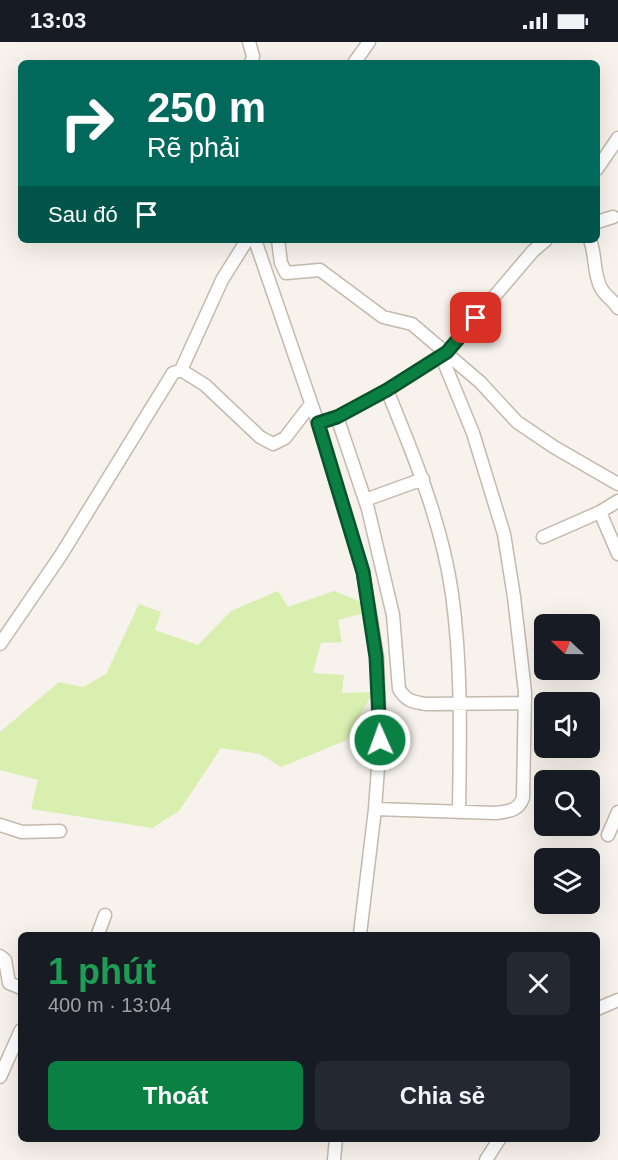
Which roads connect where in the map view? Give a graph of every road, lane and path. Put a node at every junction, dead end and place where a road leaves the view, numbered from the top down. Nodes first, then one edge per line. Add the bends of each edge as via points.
1 (249, 42) edge
2 (369, 42) edge
3 (252, 60) edge
4 (356, 60) edge
5 (618, 138) edge
6 (600, 165) edge
7 (613, 217) dead end
8 (600, 221) edge
9 (245, 243) edge
10 (256, 243) edge
11 (278, 243) edge
12 (542, 243) edge
13 (591, 243) edge
14 (618, 308) edge
15 (444, 354) junction
16 (181, 370) junction
17 (387, 390) junction
18 (311, 404) junction
19 (337, 417) junction
20 (318, 423) junction
21 (423, 479) junction
22 (618, 484) edge
23 (365, 500) junction
24 (618, 501) edge
25 (600, 512) junction
26 (543, 537) dead end
27 (618, 554) edge
28 (0, 644) edge
29 (461, 703) junction
30 (524, 703) junction
31 (375, 809) junction
32 (459, 812) junction
33 (618, 812) edge
34 (0, 825) edge
35 (60, 831) dead end
36 (608, 835) dead end
37 (105, 915) dead end
38 (99, 932) edge
39 (360, 932) edge
40 (0, 956) edge
41 (18, 987) edge
42 (618, 1000) edge
43 (600, 1008) edge
44 (18, 1036) edge
45 (3, 1063) edge
46 (0, 1077) edge
47 (336, 1142) edge
48 (497, 1142) edge
49 (334, 1160) edge
50 (486, 1160) edge

1 - 3 street
2 - 4 street
5 - 6 street
7 - 8 street
9 - 16 street via 222,280
10 - 18 street
11 - 15 street via 286,273 320,270 383,317 407,321
12 - 15 street
13 - 14 street via 601,288
15 - 17 street
15 - 22 street via 480,382 517,422
15 - 30 street via 504,534
16 - 18 street via 195,377 260,437 273,444 285,438
16 - 28 street via 170,378 88,512
17 - 19 street
17 - 21 street
18 - 20 street
19 - 20 street
19 - 23 street
20 - 31 street via 363,572 376,657 380,740
21 - 23 street
21 - 29 street via 452,593
23 - 29 street via 393,615 399,689 411,702
24 - 25 street
25 - 26 street
25 - 27 street
29 - 30 street
29 - 32 street
30 - 32 street via 520,806 496,813
31 - 32 street
31 - 39 street
33 - 36 street
34 - 35 street via 21,832
37 - 38 street
40 - 41 street via 5,960 9,983
42 - 43 street
44 - 45 street
45 - 46 street
47 - 49 street
48 - 50 street

